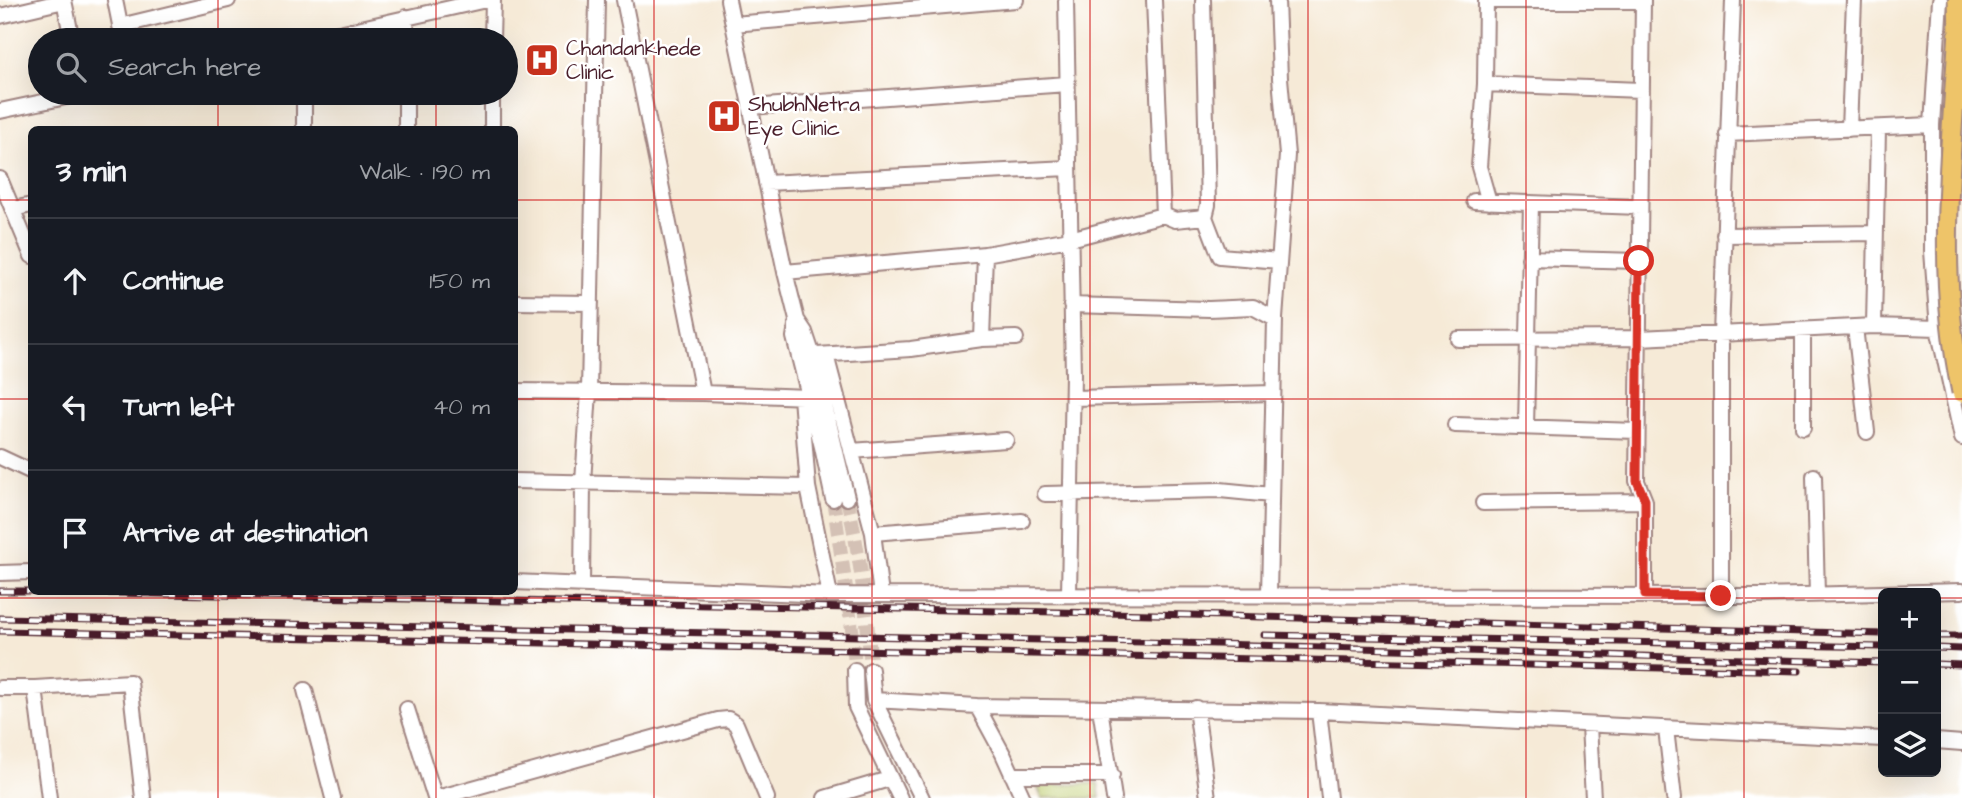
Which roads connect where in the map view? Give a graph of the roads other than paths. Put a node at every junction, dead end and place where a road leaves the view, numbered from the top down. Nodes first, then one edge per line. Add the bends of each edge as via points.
1 (64, 0) edge
2 (115, 0) edge
3 (228, 0) edge
4 (486, 0) edge
5 (493, 0) edge
6 (597, 0) edge
7 (624, 0) edge
8 (728, 0) edge
9 (1017, 0) edge
10 (1066, 0) edge
11 (1154, 0) edge
12 (1203, 0) edge
13 (1278, 0) edge
14 (1733, 0) edge
15 (1854, 0) edge
16 (1940, 0) edge
17 (1958, 0) edge
18 (1486, 1) edge
19 (1643, 1) edge
20 (0, 16) edge
21 (406, 17) junction
22 (733, 24) junction
23 (70, 28) edge
24 (120, 28) edge
25 (137, 28) edge
26 (359, 28) edge
27 (406, 28) edge
28 (492, 28) edge
29 (1067, 84) junction
30 (1485, 84) junction
31 (1935, 85) junction
32 (1962, 85) edge
33 (1641, 90) junction
34 (28, 105) edge
35 (304, 105) edge
36 (406, 105) edge
37 (492, 105) edge
38 (750, 107) junction
39 (0, 111) edge
40 (1932, 125) junction
41 (304, 126) edge
42 (406, 126) edge
43 (492, 126) edge
44 (1878, 129) junction
45 (1849, 130) junction
46 (1727, 134) junction
47 (1068, 168) junction
48 (0, 179) edge
49 (766, 183) junction
50 (1531, 203) junction
51 (28, 206) edge
52 (1640, 207) junction
53 (13, 209) junction
54 (1163, 215) junction
55 (1205, 217) junction
56 (1876, 233) junction
57 (1724, 235) junction
58 (1070, 239) junction
59 (28, 246) edge
60 (1932, 246) junction
61 (985, 254) junction
62 (1529, 258) junction
63 (1279, 261) junction
64 (1639, 261) junction
65 (785, 272) junction
66 (1956, 291) dead end
67 (518, 302) edge
68 (591, 303) junction
69 (1071, 304) junction
70 (1275, 319) junction
71 (797, 320) junction
72 (1874, 326) junction
73 (1856, 327) junction
74 (1938, 328) junction
75 (1803, 331) junction
76 (1721, 335) junction
77 (1016, 338) dead end
78 (1640, 338) junction
79 (982, 339) junction
80 (1458, 339) dead end
81 (1527, 341) junction
82 (819, 355) junction
83 (808, 389) junction
84 (518, 391) edge
85 (589, 392) junction
86 (1962, 392) edge
87 (704, 393) junction
88 (1273, 393) junction
89 (1073, 398) junction
90 (1454, 425) dead end
91 (1526, 427) junction
92 (1803, 428) dead end
93 (1637, 431) junction
94 (1867, 432) dead end
95 (1962, 438) edge
96 (1006, 440) dead end
97 (850, 451) junction
98 (0, 457) edge
99 (28, 470) edge
100 (1814, 476) dead end
101 (518, 481) edge
102 (583, 482) junction
103 (807, 487) junction
104 (1045, 494) dead end
105 (1071, 494) junction
106 (1271, 495) junction
107 (840, 498) tunnel mouth
108 (1645, 500) junction
109 (1483, 503) dead end
110 (1022, 521) dead end
111 (873, 533) junction
112 (28, 572) edge
113 (0, 573) edge
114 (518, 582) edge
115 (582, 585) junction
116 (1962, 591) edge
117 (1069, 594) junction
118 (1269, 594) junction
119 (830, 595) junction
120 (881, 595) junction
121 (1645, 595) junction
122 (1817, 595) junction
123 (1721, 596) junction
124 (855, 670) tunnel mouth
125 (872, 670) tunnel mouth
126 (0, 688) edge
127 (35, 688) junction
128 (305, 690) dead end
129 (874, 700) junction
130 (977, 706) junction
131 (1100, 708) junction
132 (1196, 708) junction
133 (407, 709) dead end
134 (1320, 711) junction
135 (1589, 726) junction
136 (1666, 729) junction
137 (1878, 739) edge
138 (1941, 741) edge
139 (1962, 743) edge
140 (1012, 775) junction
141 (1112, 775) junction
142 (889, 779) junction
143 (49, 798) edge
144 (143, 798) edge
145 (333, 798) edge
146 (436, 798) edge
147 (767, 798) edge
148 (825, 798) edge
149 (900, 798) edge
150 (922, 798) edge
151 (1023, 798) edge
152 (1114, 798) edge
153 (1208, 798) edge
154 (1329, 798) edge
155 (1593, 798) edge
156 (1674, 798) edge

1 - 20 street
1 - 23 street
2 - 24 street
3 - 25 street
4 - 21 street
5 - 28 street
6 - 68 street
7 - 87 street
8 - 22 street
9 - 22 street
10 - 29 street
11 - 54 street
12 - 55 street
13 - 63 street via 1287,155
14 - 46 street
15 - 45 street
16 - 31 street
17 - 86 main road, bridge via 1946,262
18 - 19 street
18 - 30 street
19 - 33 street
21 - 26 street
21 - 27 street
22 - 38 street
29 - 38 street
29 - 47 street
30 - 33 street
30 - 50 street via 1479,167 1482,202
31 - 32 street
31 - 40 street
33 - 52 street
34 - 39 street
35 - 41 street
36 - 42 street
37 - 43 street
38 - 49 street
40 - 44 street
40 - 60 street
44 - 45 street
44 - 56 street
45 - 46 street
46 - 57 street
47 - 49 street
47 - 58 street
48 - 53 street
49 - 65 street
50 - 52 street
50 - 62 street
51 - 53 street
52 - 64 street
53 - 59 street
54 - 55 street via 1175,220
54 - 58 street
55 - 63 street via 1220,256
56 - 57 street
56 - 72 street
57 - 76 street
58 - 61 street
58 - 69 street
60 - 66 street
60 - 74 street
61 - 65 street
61 - 79 street
62 - 64 street
62 - 81 street
63 - 70 street
64 - 78 street
65 - 71 street
67 - 68 street
68 - 85 street
69 - 70 street via 1253,307
69 - 89 street
70 - 88 street
71 - 82 street
71 - 83 street via 794,337
72 - 73 street
72 - 74 street
73 - 75 street
73 - 94 street
74 - 95 street
75 - 76 street
75 - 92 street
76 - 78 street
76 - 123 street
77 - 79 street
78 - 81 street
78 - 93 street
79 - 82 street
80 - 81 street
81 - 91 street
82 - 83 street
82 - 97 street
83 - 87 street
83 - 103 street
83 - 107 street
84 - 85 street
85 - 87 street
85 - 102 street
88 - 89 street
88 - 106 street
89 - 105 street
90 - 91 street
91 - 93 street
93 - 108 street via 1637,481
96 - 97 street
97 - 111 street
98 - 99 street
100 - 122 street
101 - 102 street
102 - 103 street
102 - 115 street
103 - 119 street
104 - 105 street
105 - 106 street via 1220,490
105 - 117 street
106 - 118 street
108 - 109 street
108 - 121 street
110 - 111 street
111 - 120 street
112 - 113 street
114 - 115 street
115 - 119 street
116 - 122 street
117 - 118 street
117 - 120 street
118 - 121 street
119 - 120 street
121 - 123 street
122 - 123 street
124 - 142 street via 856,707
125 - 129 street
126 - 127 street
127 - 143 street
127 - 144 street via 130,682
128 - 145 street
129 - 130 street
129 - 150 street
130 - 131 street
130 - 140 street
131 - 132 street
131 - 141 street
132 - 134 street
132 - 153 street
133 - 146 street
134 - 135 street
134 - 154 street
135 - 136 street
135 - 155 street
136 - 137 street
136 - 156 street
138 - 139 street
140 - 141 street
140 - 151 street
141 - 152 street
142 - 148 street
142 - 149 street
146 - 147 street via 729,719 736,724

